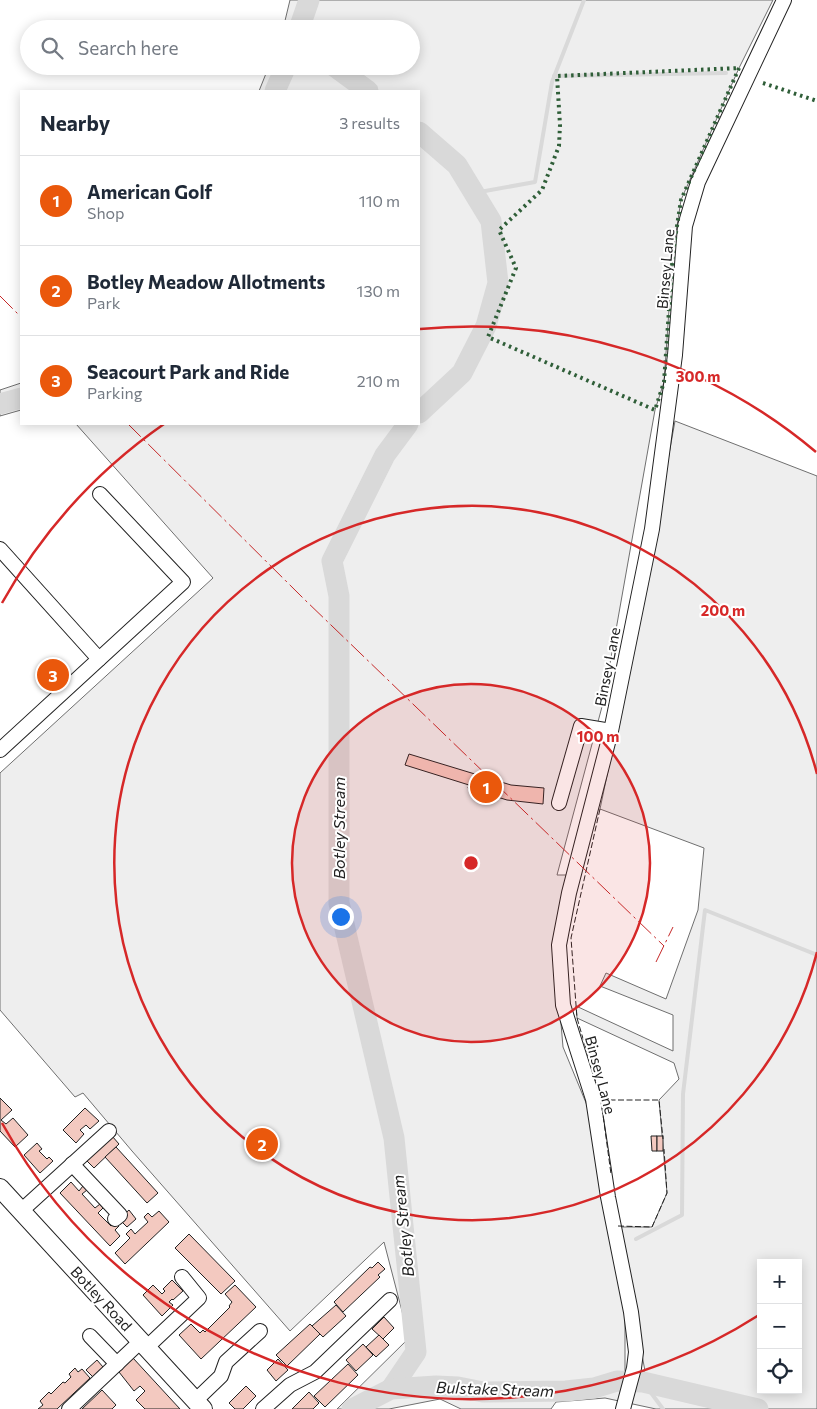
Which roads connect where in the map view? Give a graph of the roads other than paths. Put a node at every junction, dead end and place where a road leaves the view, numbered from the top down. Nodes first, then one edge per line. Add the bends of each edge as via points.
1 (784, 0) edge
2 (100, 494) dead end
3 (0, 549) edge
4 (99, 659) junction
5 (611, 731) junction
6 (0, 750) edge
7 (559, 803) dead end
8 (109, 1131) dead end
9 (72, 1164) junction
10 (0, 1188) edge
11 (21, 1210) junction
12 (115, 1219) dead end
13 (182, 1277) dead end
14 (390, 1300) dead end
15 (260, 1331) dead end
16 (90, 1336) dead end
17 (143, 1345) junction
18 (117, 1364) junction
19 (625, 1403) edge
20 (199, 1405) edge
21 (69, 1409) edge
22 (263, 1409) edge

1 - 5 street, Binsey Lane via 698,182 685,226 675,355 652,529
2 - 4 street via 183,582
3 - 4 street
4 - 6 street
5 - 7 street via 581,726
5 - 19 street, Binsey Lane via 569,893 559,945 562,1005 593,1098 608,1197 631,1312 636,1352
8 - 9 street
9 - 11 street
9 - 12 street via 120,1215
10 - 11 main road, Botley Road
11 - 17 main road, Botley Road
13 - 17 street via 200,1298
14 - 22 street via 315,1372 290,1385
15 - 20 street via 226,1362
16 - 18 street
17 - 18 street
17 - 20 main road, Botley Road
18 - 21 street

